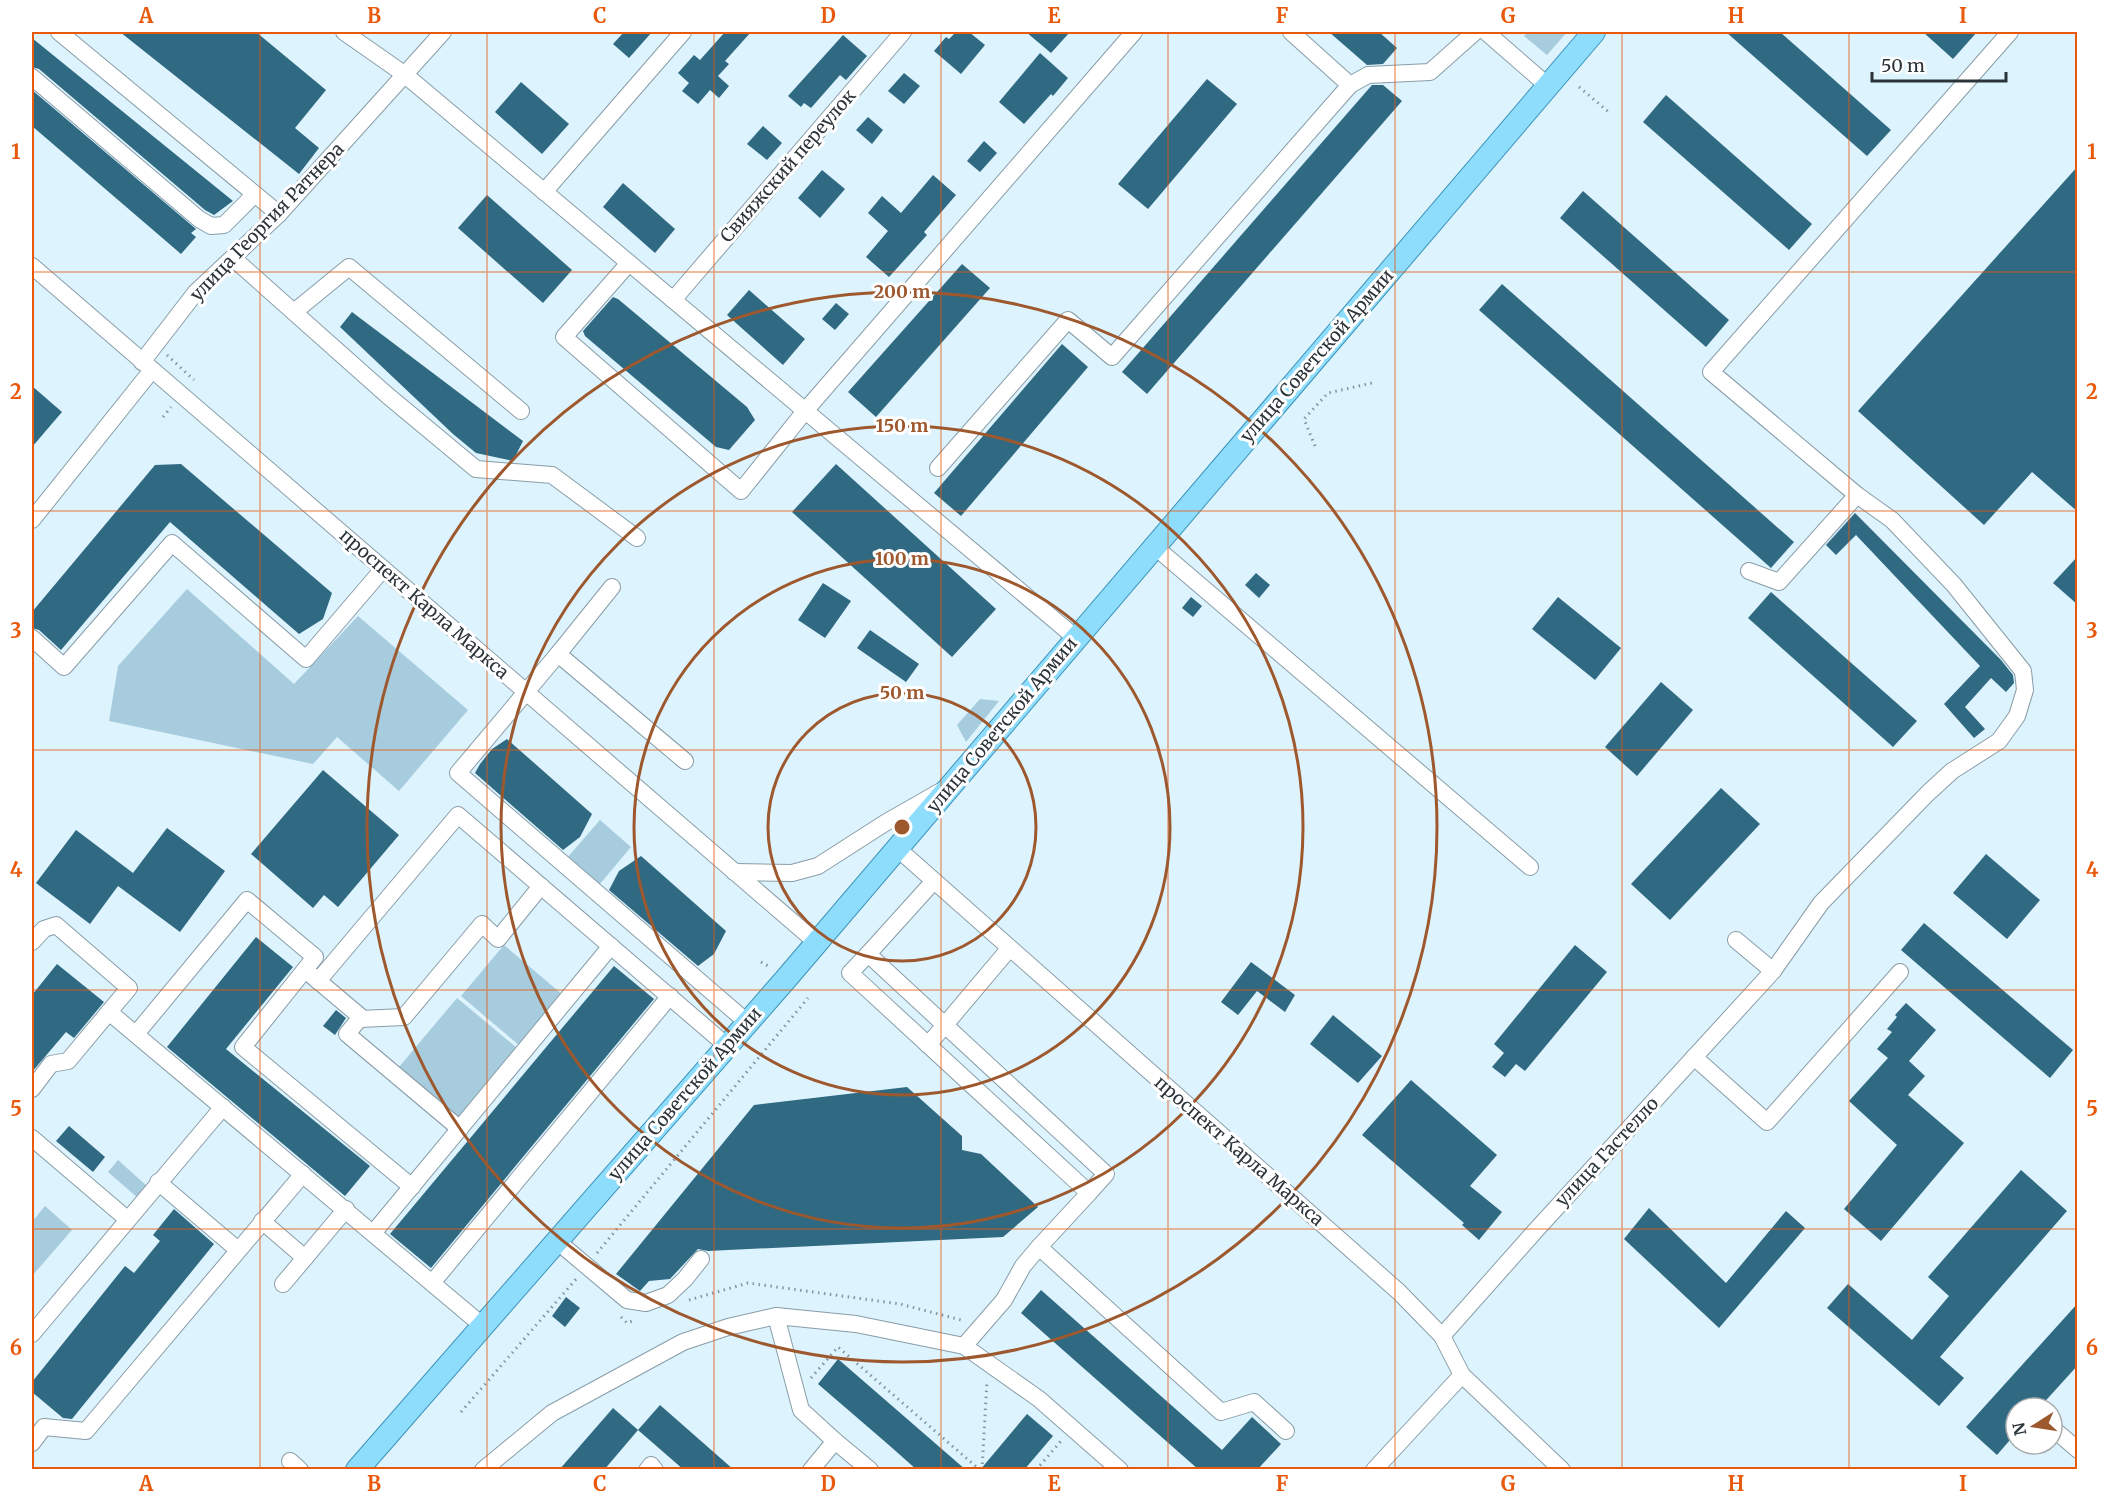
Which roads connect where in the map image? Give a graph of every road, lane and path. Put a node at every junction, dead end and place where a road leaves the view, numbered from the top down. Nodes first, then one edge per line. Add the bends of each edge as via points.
1 (59, 32) edge
2 (344, 32) edge
3 (443, 32) edge
4 (682, 32) edge
5 (903, 32) edge
6 (1134, 32) edge
7 (1291, 32) edge
8 (1475, 32) edge
9 (1594, 32) edge
10 (2010, 32) edge
11 (1492, 33) edge
12 (404, 74) junction
13 (32, 77) edge
14 (1350, 85) junction
15 (1548, 86) junction
16 (1579, 87) dead end
17 (1611, 114) dead end
18 (544, 192) junction
19 (255, 194) junction
20 (279, 214) junction
21 (233, 258) junction
22 (629, 263) junction
23 (32, 266) edge
24 (673, 300) junction
25 (294, 312) junction
26 (156, 345) junction
27 (147, 366) junction
28 (194, 380) dead end
29 (1372, 383) dead end
30 (172, 406) dead end
31 (521, 411) dead end
32 (805, 411) junction
33 (163, 417) dead end
34 (1315, 446) dead end
35 (938, 468) dead end
36 (1857, 495) junction
37 (32, 520) edge
38 (637, 538) dead end
39 (1154, 546) junction
40 (383, 569) junction
41 (1749, 571) dead end
42 (612, 587) dead end
43 (32, 638) edge
44 (1076, 638) junction
45 (558, 654) junction
46 (527, 693) junction
47 (685, 761) dead end
48 (950, 786) junction
49 (897, 848) junction
50 (1530, 867) dead end
51 (735, 872) junction
52 (933, 882) junction
53 (543, 888) junction
54 (1736, 940) dead end
55 (32, 942) edge
56 (816, 942) junction
57 (611, 946) junction
58 (1009, 949) junction
59 (868, 954) junction
60 (761, 962) dead end
61 (305, 970) junction
62 (774, 971) dead end
63 (1773, 971) junction
64 (1900, 972) dead end
65 (318, 981) junction
66 (670, 996) junction
67 (808, 998) dead end
68 (109, 1012) junction
69 (360, 1019) junction
70 (748, 1023) junction
71 (944, 1025) junction
72 (136, 1034) junction
73 (928, 1045) junction
74 (727, 1046) junction
75 (1694, 1057) junction
76 (32, 1089) edge
77 (223, 1107) junction
78 (460, 1130) junction
79 (32, 1139) edge
80 (303, 1174) junction
81 (159, 1182) junction
82 (412, 1187) junction
83 (1089, 1192) junction
84 (346, 1209) junction
85 (127, 1220) junction
86 (262, 1221) junction
87 (374, 1233) junction
88 (557, 1241) junction
89 (1039, 1247) junction
90 (238, 1250) junction
91 (305, 1258) junction
92 (701, 1259) dead end
93 (586, 1266) junction
94 (432, 1282) junction
95 (283, 1284) dead end
96 (686, 1300) dead end
97 (619, 1316) dead end
98 (776, 1316) junction
99 (637, 1319) dead end
100 (483, 1326) junction
101 (982, 1326) junction
102 (32, 1334) edge
103 (1442, 1335) junction
104 (964, 1346) junction
105 (988, 1362) junction
106 (1461, 1375) junction
107 (805, 1385) dead end
108 (461, 1412) dead end
109 (1073, 1428) junction
110 (1286, 1431) dead end
111 (2064, 1439) edge
112 (835, 1441) junction
113 (32, 1443) edge
114 (2078, 1450) edge
115 (357, 1470) edge
116 (483, 1470) edge
117 (647, 1470) edge
118 (655, 1470) edge
119 (811, 1470) edge
120 (870, 1470) edge
121 (981, 1470) edge
122 (1036, 1470) edge
123 (1120, 1470) edge
124 (1374, 1470) edge
125 (1562, 1470) edge

1 - 19 street
2 - 12 street
3 - 12 street, улица Георгия Ратнера
4 - 18 street
5 - 24 street, Свияжский переулок
6 - 32 street
7 - 14 street
8 - 14 street via 1430,72 1368,75
9 - 15 main road, улица Советской Армии
10 - 36 street via 1711,372
11 - 15 street
12 - 18 street
12 - 20 street, улица Георгия Ратнера
13 - 19 street via 211,226 224,225
14 - 35 street via 1112,357 1068,320
15 - 39 main road, улица Советской Армии
16 - 17 path
18 - 22 street
19 - 20 street
20 - 21 street, улица Георгия Ратнера
21 - 25 street
21 - 26 street, улица Георгия Ратнера via 196,292
22 - 24 street
22 - 32 street via 564,338 741,490
23 - 27 street, проспект Карла Маркса
24 - 32 street
25 - 31 street via 349,267
25 - 38 street via 476,469 552,475
26 - 27 street, улица Георгия Ратнера
26 - 28 path
27 - 37 street, улица Георгия Ратнера
27 - 40 street, проспект Карла Маркса
29 - 34 path via 1328,393 1304,419
30 - 33 path
32 - 44 street
36 - 41 street via 1779,582
36 - 63 street, улица Гастелло via 1892,520 1954,585 2023,671 2025,690 2017,716 1999,741 1952,771 1896,826 1821,903
39 - 44 main road, улица Советской Армии
39 - 50 street
40 - 43 street via 306,659 172,543 64,667
40 - 46 street, проспект Карла Маркса
42 - 45 street
44 - 48 main road, улица Советской Армии
45 - 46 street
45 - 47 street
46 - 51 street, проспект Карла Маркса
46 - 70 street via 458,773
48 - 49 main road, улица Советской Армии
48 - 51 street via 818,866 792,873
49 - 52 street, проспект Карла Маркса
49 - 56 main road, улица Советской Армии
51 - 56 street, проспект Карла Маркса
52 - 58 street, проспект Карла Маркса
52 - 59 street
53 - 57 street
53 - 65 street via 458,815
53 - 69 street via 498,939 482,924 404,1017
54 - 63 street
55 - 68 street via 44,929 56,925 129,988
56 - 70 main road, улица Советской Армии
57 - 66 street
57 - 78 street
58 - 71 street
58 - 103 street, проспект Карла Маркса via 1399,1292
59 - 71 street
59 - 73 street via 850,973
60 - 62 path
61 - 65 street
61 - 72 street via 315,957 247,900
61 - 82 street via 243,1047
63 - 75 street, улица Гастелло
64 - 75 street via 1767,1122
65 - 69 street
66 - 74 street
66 - 94 street
67 - 93 path
68 - 72 street
68 - 76 street via 68,1061 51,1064
69 - 78 street via 347,1034
70 - 74 main road, улица Советской Армии
71 - 73 street
71 - 83 street via 1106,1174
72 - 77 street
73 - 83 street
74 - 88 main road, улица Советской Армии
75 - 103 street, улица Гастелло
77 - 80 street
77 - 81 street
78 - 82 street
79 - 85 street
80 - 84 street
80 - 86 street
81 - 85 street
81 - 90 street
82 - 87 street
83 - 89 street
84 - 87 street
84 - 91 street
85 - 102 street
86 - 90 street
86 - 91 street
87 - 94 street
88 - 93 street
88 - 100 main road, улица Советской Армии
89 - 101 street
89 - 110 street via 1221,1412 1254,1402
90 - 113 street via 86,1431 44,1427
91 - 95 street
92 - 93 street via 668,1295 646,1303 627,1300
93 - 108 path
94 - 100 street
96 - 101 path via 748,1283 900,1304
97 - 99 path via 627,1323
98 - 104 street via 856,1324
98 - 112 street via 801,1410
98 - 116 street via 683,1342 654,1357 552,1413
100 - 115 main road, улица Советской Армии
101 - 104 street
103 - 106 street, проспект Карла Маркса
104 - 105 street
105 - 109 street
105 - 121 path
106 - 124 street
106 - 125 street, проспект Карла Маркса
107 - 121 path via 838,1347
109 - 122 path
109 - 123 street
111 - 114 street
112 - 119 street
112 - 120 street
117 - 118 street via 651,1465

